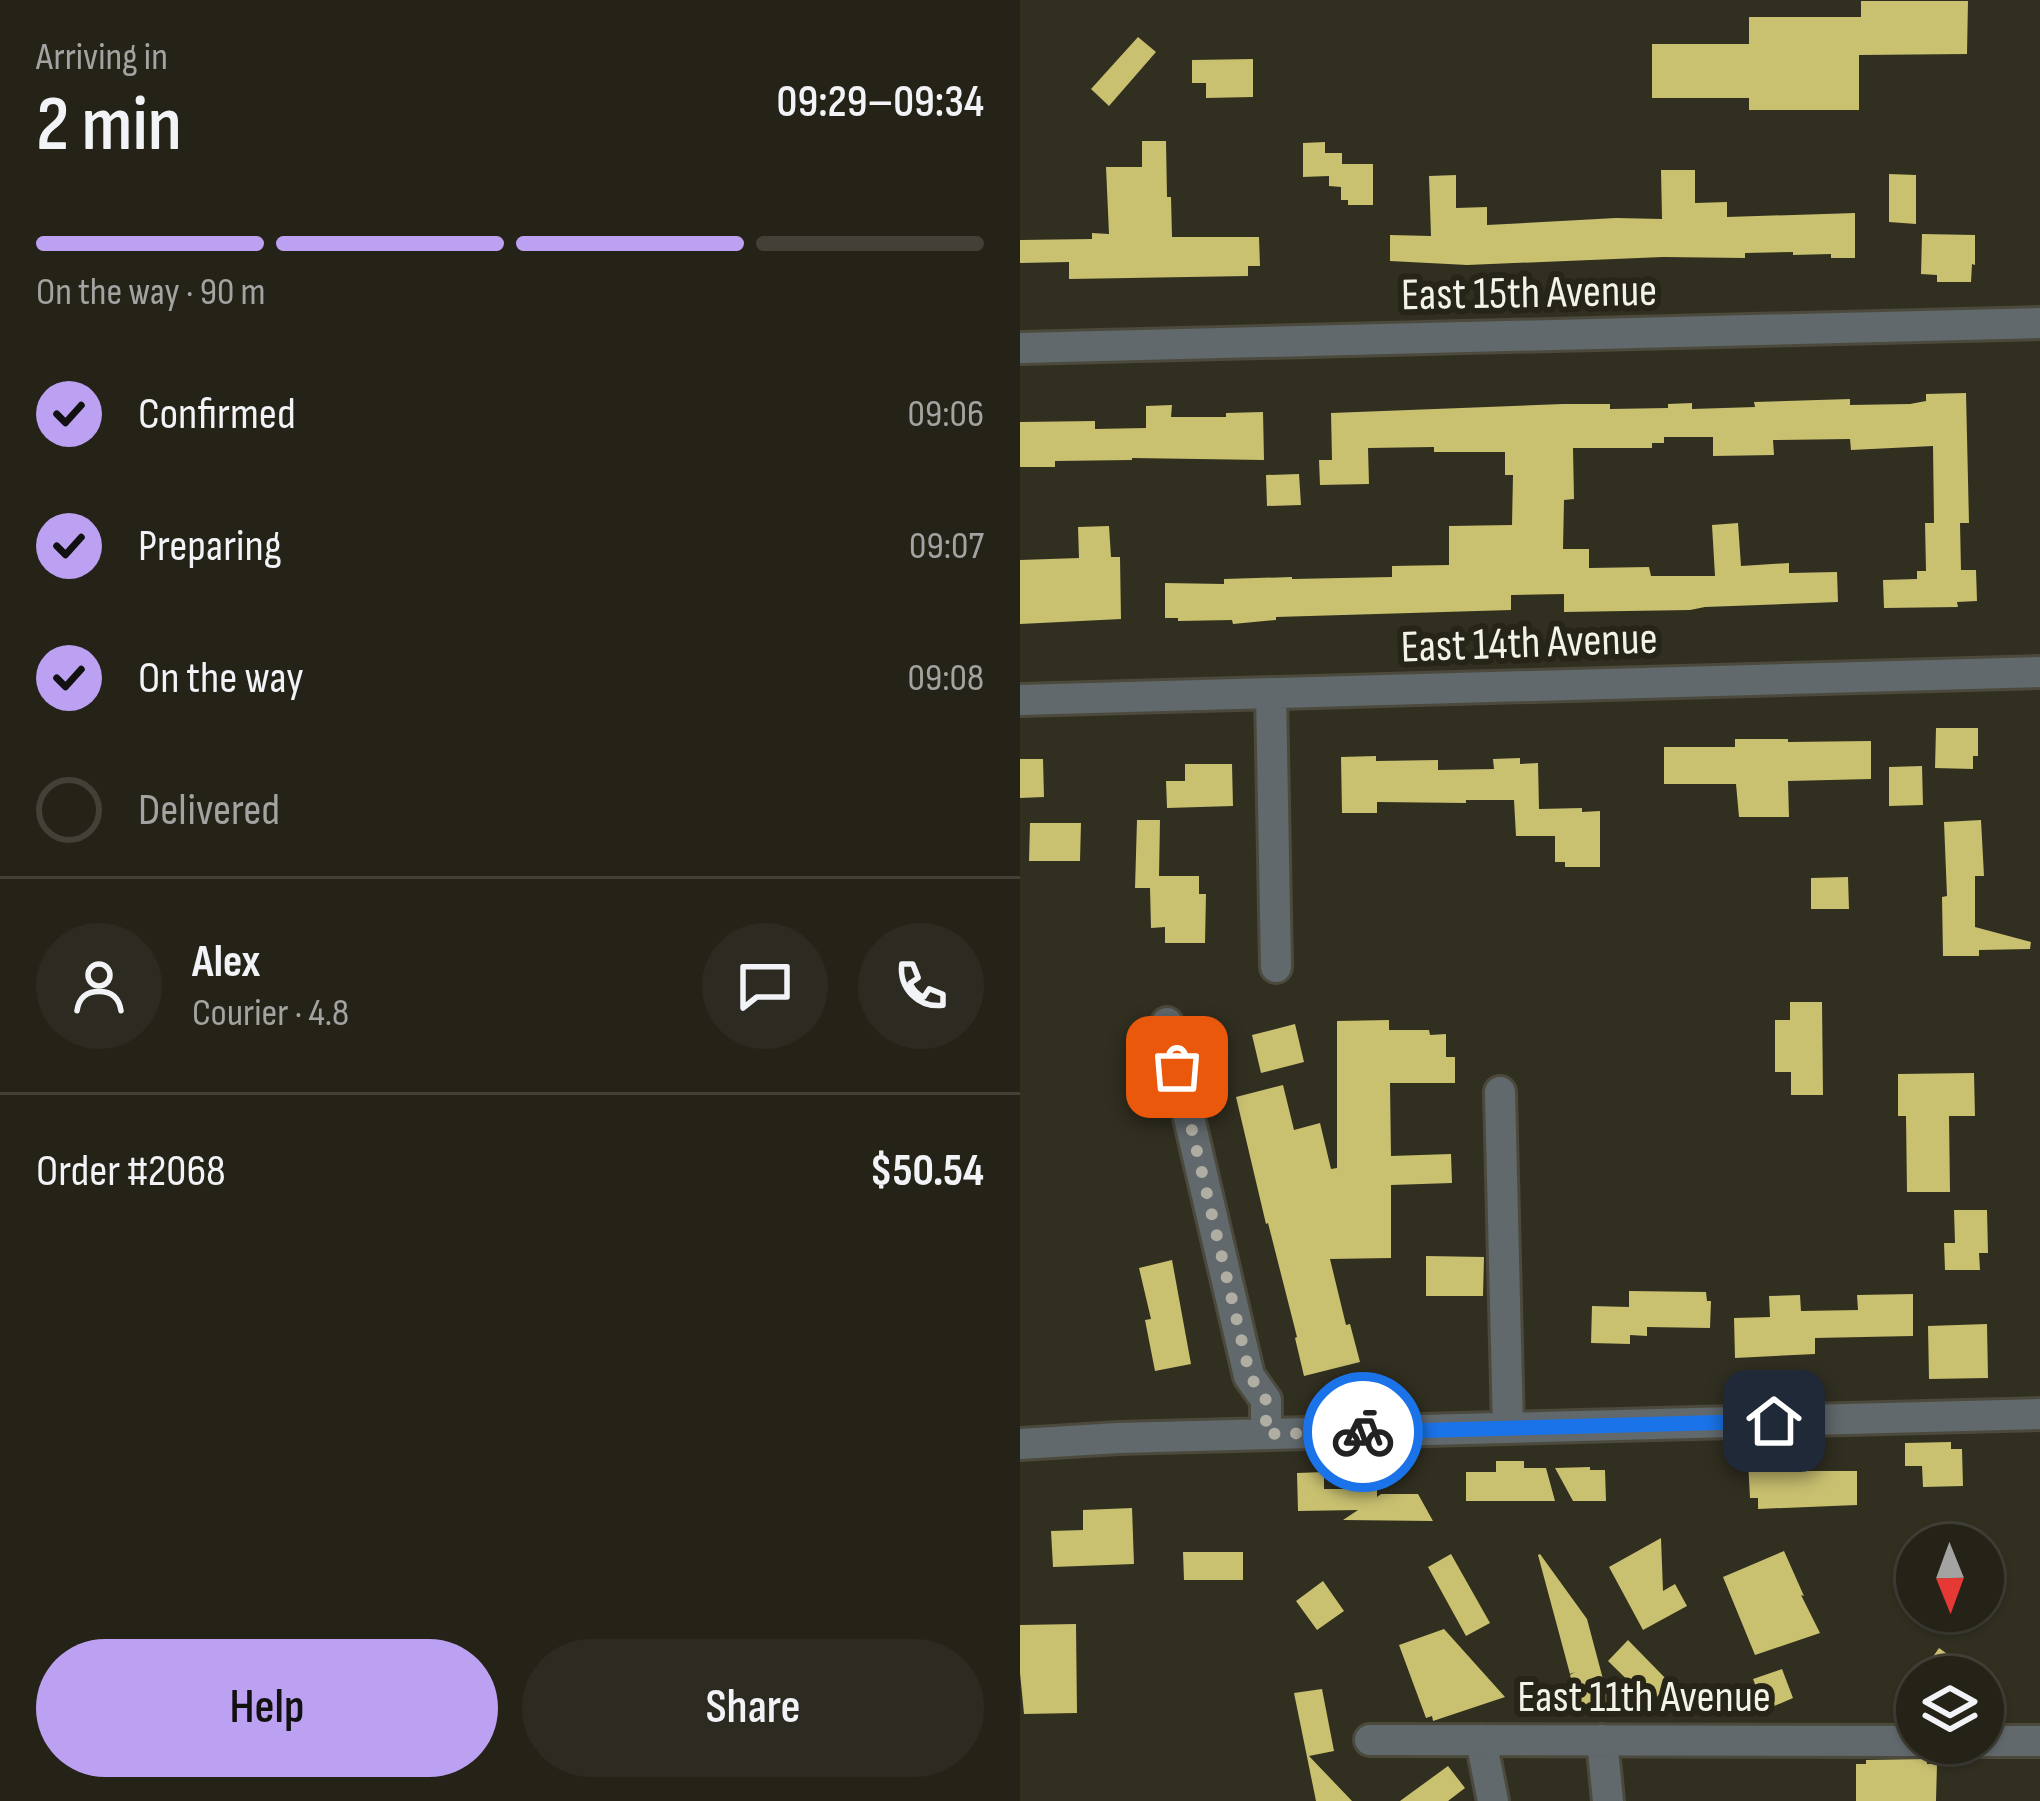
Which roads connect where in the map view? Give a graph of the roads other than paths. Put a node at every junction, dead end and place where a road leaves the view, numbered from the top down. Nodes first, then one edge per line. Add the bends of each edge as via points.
1 (2040, 323) edge
2 (1020, 348) edge
3 (2040, 672) edge
4 (1271, 693) junction
5 (1020, 700) edge
6 (1276, 967) dead end
7 (1167, 1023) dead end
8 (1500, 1092) dead end
9 (2040, 1414) edge
10 (1508, 1428) junction
11 (1266, 1434) junction
12 (1020, 1444) edge
13 (1370, 1739) dead end
14 (1481, 1740) junction
15 (1602, 1740) junction
16 (1896, 1741) edge
17 (2004, 1741) edge
18 (2040, 1741) edge
19 (1493, 1801) edge
20 (1608, 1801) edge

1 - 2 street, East 15th Avenue
3 - 4 street, East 14th Avenue
4 - 5 street, East 14th Avenue
4 - 6 street
7 - 11 street via 1250,1376 1266,1400
8 - 10 street
9 - 10 street
10 - 11 street
11 - 12 street
13 - 14 street, East 11th Avenue
14 - 15 street, East 11th Avenue
14 - 19 street
15 - 16 street, East 11th Avenue
15 - 20 street
17 - 18 street

